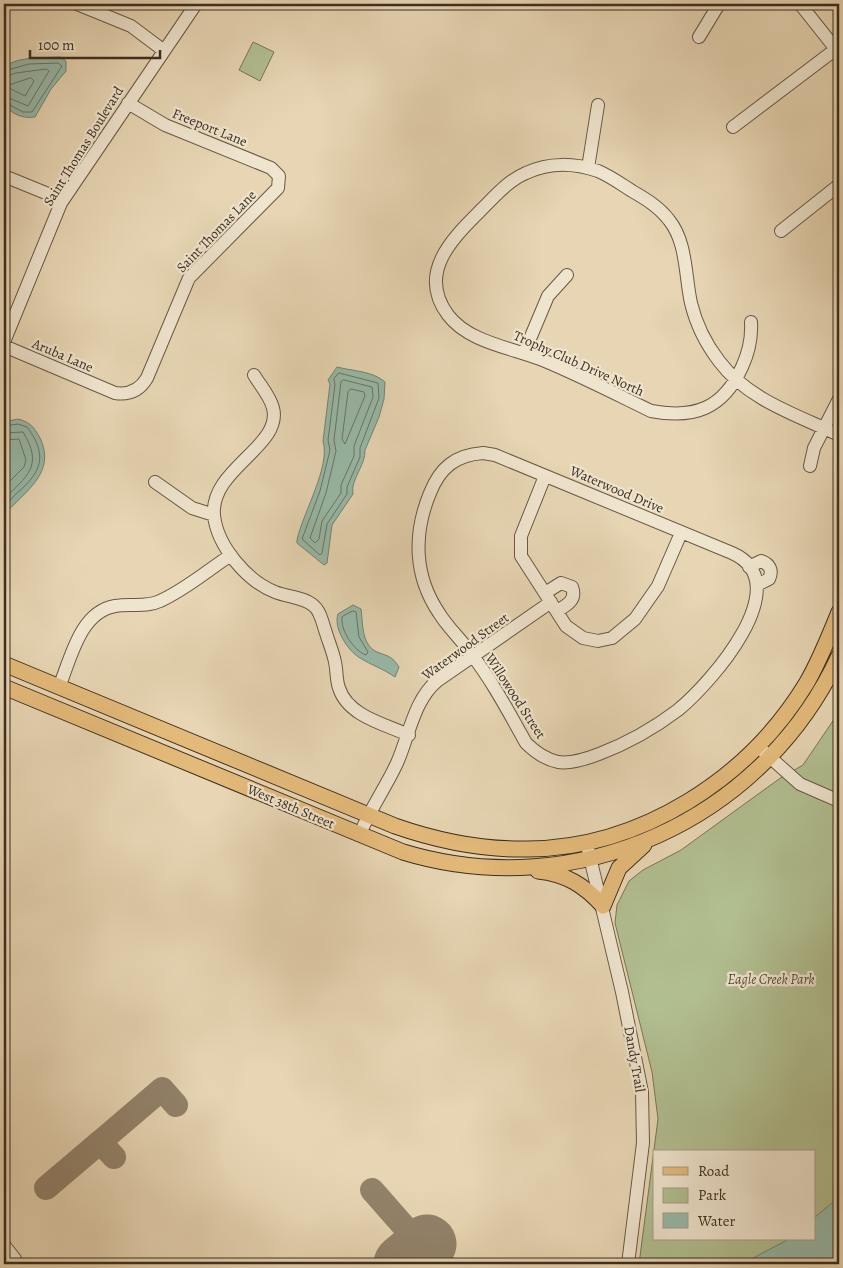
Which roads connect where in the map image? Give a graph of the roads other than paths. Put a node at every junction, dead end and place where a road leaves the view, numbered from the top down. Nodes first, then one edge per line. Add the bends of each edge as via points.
1 (77, 4) edge
2 (196, 4) edge
3 (719, 4) edge
4 (800, 4) edge
5 (699, 37) dead end
6 (163, 50) junction
7 (838, 51) edge
8 (128, 103) junction
9 (598, 105) dead end
10 (733, 128) dead end
11 (588, 168) junction
12 (4, 176) edge
13 (279, 178) joint
14 (839, 184) edge
15 (63, 200) junction
16 (780, 231) dead end
17 (567, 275) dead end
18 (752, 322) dead end
19 (4, 342) edge
20 (4, 346) edge
21 (524, 353) junction
22 (254, 375) dead end
23 (736, 380) junction
24 (111, 391) joint
25 (839, 398) edge
26 (824, 428) junction
27 (839, 435) edge
28 (460, 457) joint
29 (810, 466) dead end
30 (545, 476) junction
31 (155, 482) dead end
32 (214, 515) junction
33 (681, 533) junction
34 (231, 555) junction
35 (551, 602) junction
36 (839, 612) edge
37 (473, 655) junction
38 (839, 656) edge
39 (4, 664) edge
40 (4, 687) edge
41 (59, 687) junction
42 (409, 734) junction
43 (758, 746) junction
44 (535, 752) joint
45 (770, 758) junction
46 (839, 801) edge
47 (368, 816) junction
48 (360, 834) junction
49 (653, 838) junction
50 (586, 842) junction
51 (590, 857) junction
52 (504, 867) junction
53 (602, 906) junction
54 (4, 1245) edge
55 (16, 1258) dead end
56 (628, 1264) edge

1 - 6 street via 131,26
2 - 6 street, Saint Thomas Boulevard
3 - 5 street
4 - 7 street
6 - 8 street, Saint Thomas Boulevard
7 - 10 street
8 - 13 street, Freeport Lane via 165,125 271,168
8 - 15 street, Saint Thomas Boulevard
9 - 11 street
11 - 21 street, Trophy Club Drive North via 552,165 520,176 503,188 447,246 440,261 437,281 440,300 448,315 468,333
11 - 23 street via 651,202 671,222 680,240 697,321 712,351
12 - 15 street
13 - 24 street, Saint Thomas Lane via 276,191 189,278 145,382 131,392
14 - 16 street
15 - 19 street, Saint Thomas Boulevard
17 - 21 street via 546,299
18 - 23 street, Trophy Club Drive North via 748,352
20 - 24 street, Aruba Lane
21 - 23 street, Trophy Club Drive North via 664,414 684,414 707,408
22 - 32 street via 273,406 273,424 267,436 242,460 224,484 216,500
23 - 26 street via 765,401
25 - 26 street
26 - 27 street
26 - 29 street via 813,450
28 - 30 street, Waterwood Drive via 491,454
28 - 37 street, Willowood Street via 444,468 434,484 421,520 418,556 422,580 434,605
30 - 33 street, Waterwood Drive
30 - 35 street via 520,536 519,548 524,563
31 - 32 street via 192,508
32 - 34 street
33 - 35 street via 652,596 635,619 616,635 598,641 583,638 566,626
33 - 44 street, Waterwood Drive via 737,555 753,575 757,598 727,657 693,697 662,722 616,748 578,761 557,762
34 - 41 street via 158,601 143,606 115,606 94,616 83,630
34 - 42 street via 255,581 315,607 334,655 337,683 346,702 359,713
35 - 35 street via 561,583 569,584 573,589 572,600
35 - 37 street, Waterwood Street
36 - 43 main road via 805,685
37 - 42 street, Waterwood Street via 429,689 420,703
37 - 44 street, Willowood Street via 526,743
38 - 45 main road via 804,718
39 - 41 main road, West 38th Street
40 - 48 main road, West 38th Street
41 - 47 main road, West 38th Street
42 - 47 street, Waterwood Street
43 - 45 street
43 - 50 main road via 730,772 681,806 638,826
45 - 46 street via 800,784
45 - 49 main road via 712,807
47 - 48 street, Waterwood Street
47 - 50 main road, West 38th Street via 424,836 476,846 527,849
48 - 52 main road, West 38th Street via 417,856
49 - 51 main road
49 - 53 main road via 619,868
50 - 51 street, Dandy Trail
51 - 52 main road, West 38th Street via 552,864
51 - 53 street, Dandy Trail
52 - 53 main road via 554,872 568,877
53 - 56 street, Dandy Trail via 640,1072 643,1107 642,1159
54 - 55 street

